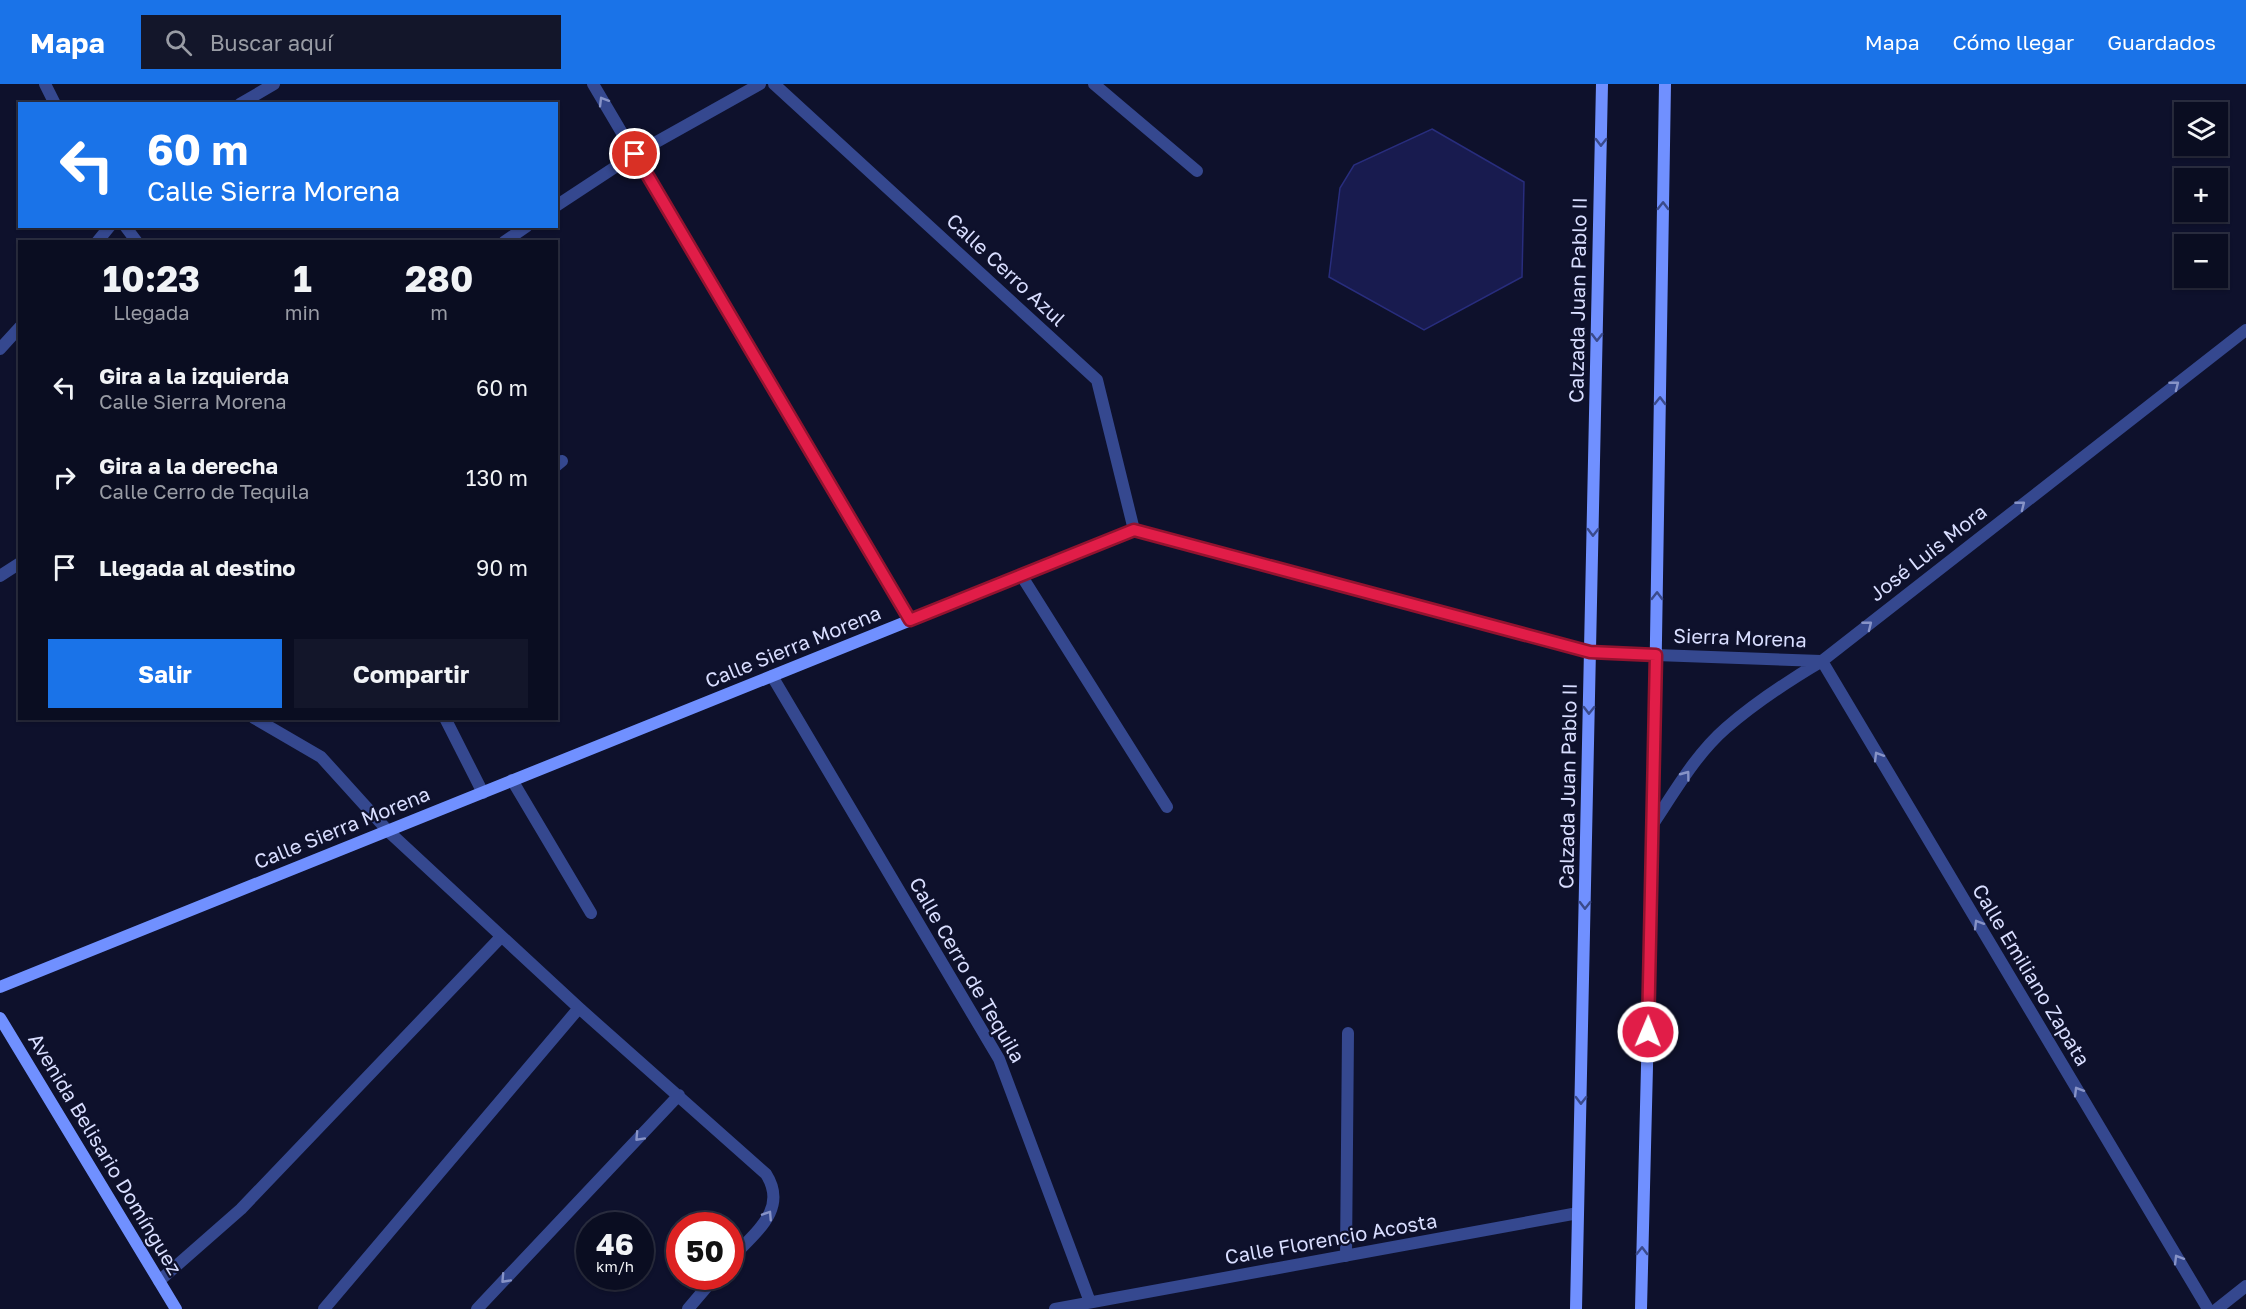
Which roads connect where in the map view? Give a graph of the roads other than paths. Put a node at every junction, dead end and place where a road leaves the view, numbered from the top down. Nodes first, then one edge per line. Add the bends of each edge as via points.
1 (45, 84) edge
2 (274, 84) edge
3 (593, 84) edge
4 (760, 84) edge
5 (774, 84) edge
6 (1094, 84) edge
7 (1602, 84) edge
8 (1665, 84) edge
9 (54, 102) edge
10 (243, 102) edge
11 (635, 154) junction
12 (1197, 171) dead end
13 (558, 205) edge
14 (108, 228) edge
15 (524, 228) edge
16 (98, 240) edge
17 (507, 240) edge
18 (18, 329) edge
19 (2246, 330) edge
20 (0, 349) edge
21 (1134, 530) junction
22 (18, 564) edge
23 (1021, 575) junction
24 (0, 576) edge
25 (910, 620) junction
26 (1590, 652) junction
27 (1656, 655) junction
28 (1822, 661) junction
29 (772, 676) junction
30 (257, 720) edge
31 (446, 720) edge
32 (512, 780) junction
33 (483, 793) junction
34 (1167, 807) dead end
35 (1653, 824) junction
36 (388, 831) junction
37 (591, 913) dead end
38 (501, 936) junction
39 (0, 987) edge
40 (579, 1008) junction
41 (0, 1018) edge
42 (1348, 1033) dead end
43 (679, 1095) junction
44 (1578, 1213) junction
45 (744, 1244) edge
46 (1346, 1256) junction
47 (159, 1281) junction
48 (2246, 1286) edge
49 (704, 1290) edge
50 (1090, 1302) junction
51 (176, 1309) edge
52 (324, 1309) edge
53 (477, 1309) edge
54 (688, 1309) edge
55 (1054, 1309) edge
56 (1576, 1309) edge
57 (1641, 1309) edge
58 (2208, 1309) edge
59 (2217, 1309) edge

1 - 9 street
2 - 10 street
11 -> 3 street
4 - 11 street
5 - 21 street, Calle Cerro Azul via 1097,380
6 - 12 street
7 -> 26 main road, Calzada Juan Pablo II
27 -> 8 main road
11 - 13 street
11 - 25 street
14 - 16 street
15 - 17 street
18 - 20 street
28 -> 19 street, José Luis Mora
21 - 23 main road, Calle Sierra Morena
21 - 26 main road
22 - 24 street
23 - 25 main road, Calle Sierra Morena
23 - 34 street
25 - 29 main road, Calle Sierra Morena
26 - 27 main road
26 -> 44 main road, Calzada Juan Pablo II
27 - 28 street, Sierra Morena
27 - 35 main road
35 -> 28 street, José Luis Mora via 1686,774 1725,729 1771,692
58 -> 28 street, Calle Emiliano Zapata
29 - 32 main road, Calle Sierra Morena
29 - 50 street, Calle Cerro de Tequila via 999,1059
30 - 36 street via 321,757
31 - 33 street
32 - 33 main road, Calle Sierra Morena
32 - 37 street
33 - 36 main road, Calle Sierra Morena
57 -> 35 main road
36 - 38 street
36 - 39 main road, Calle Sierra Morena
38 - 40 street
38 - 47 street via 241,1209
40 - 43 street
40 - 52 street
41 - 47 main road, Avenida Belisario Domínguez
42 - 46 street
45 -> 43 street via 768,1216 775,1202 774,1187 766,1174
43 -> 53 street
44 - 46 street, Calle Florencio Acosta
44 - 56 main road, Calzada Juan Pablo II
46 - 50 street, Calle Florencio Acosta
47 - 51 main road, Avenida Belisario Domínguez
48 - 59 street
49 - 54 street
50 - 55 street, Calle Florencio Acosta

